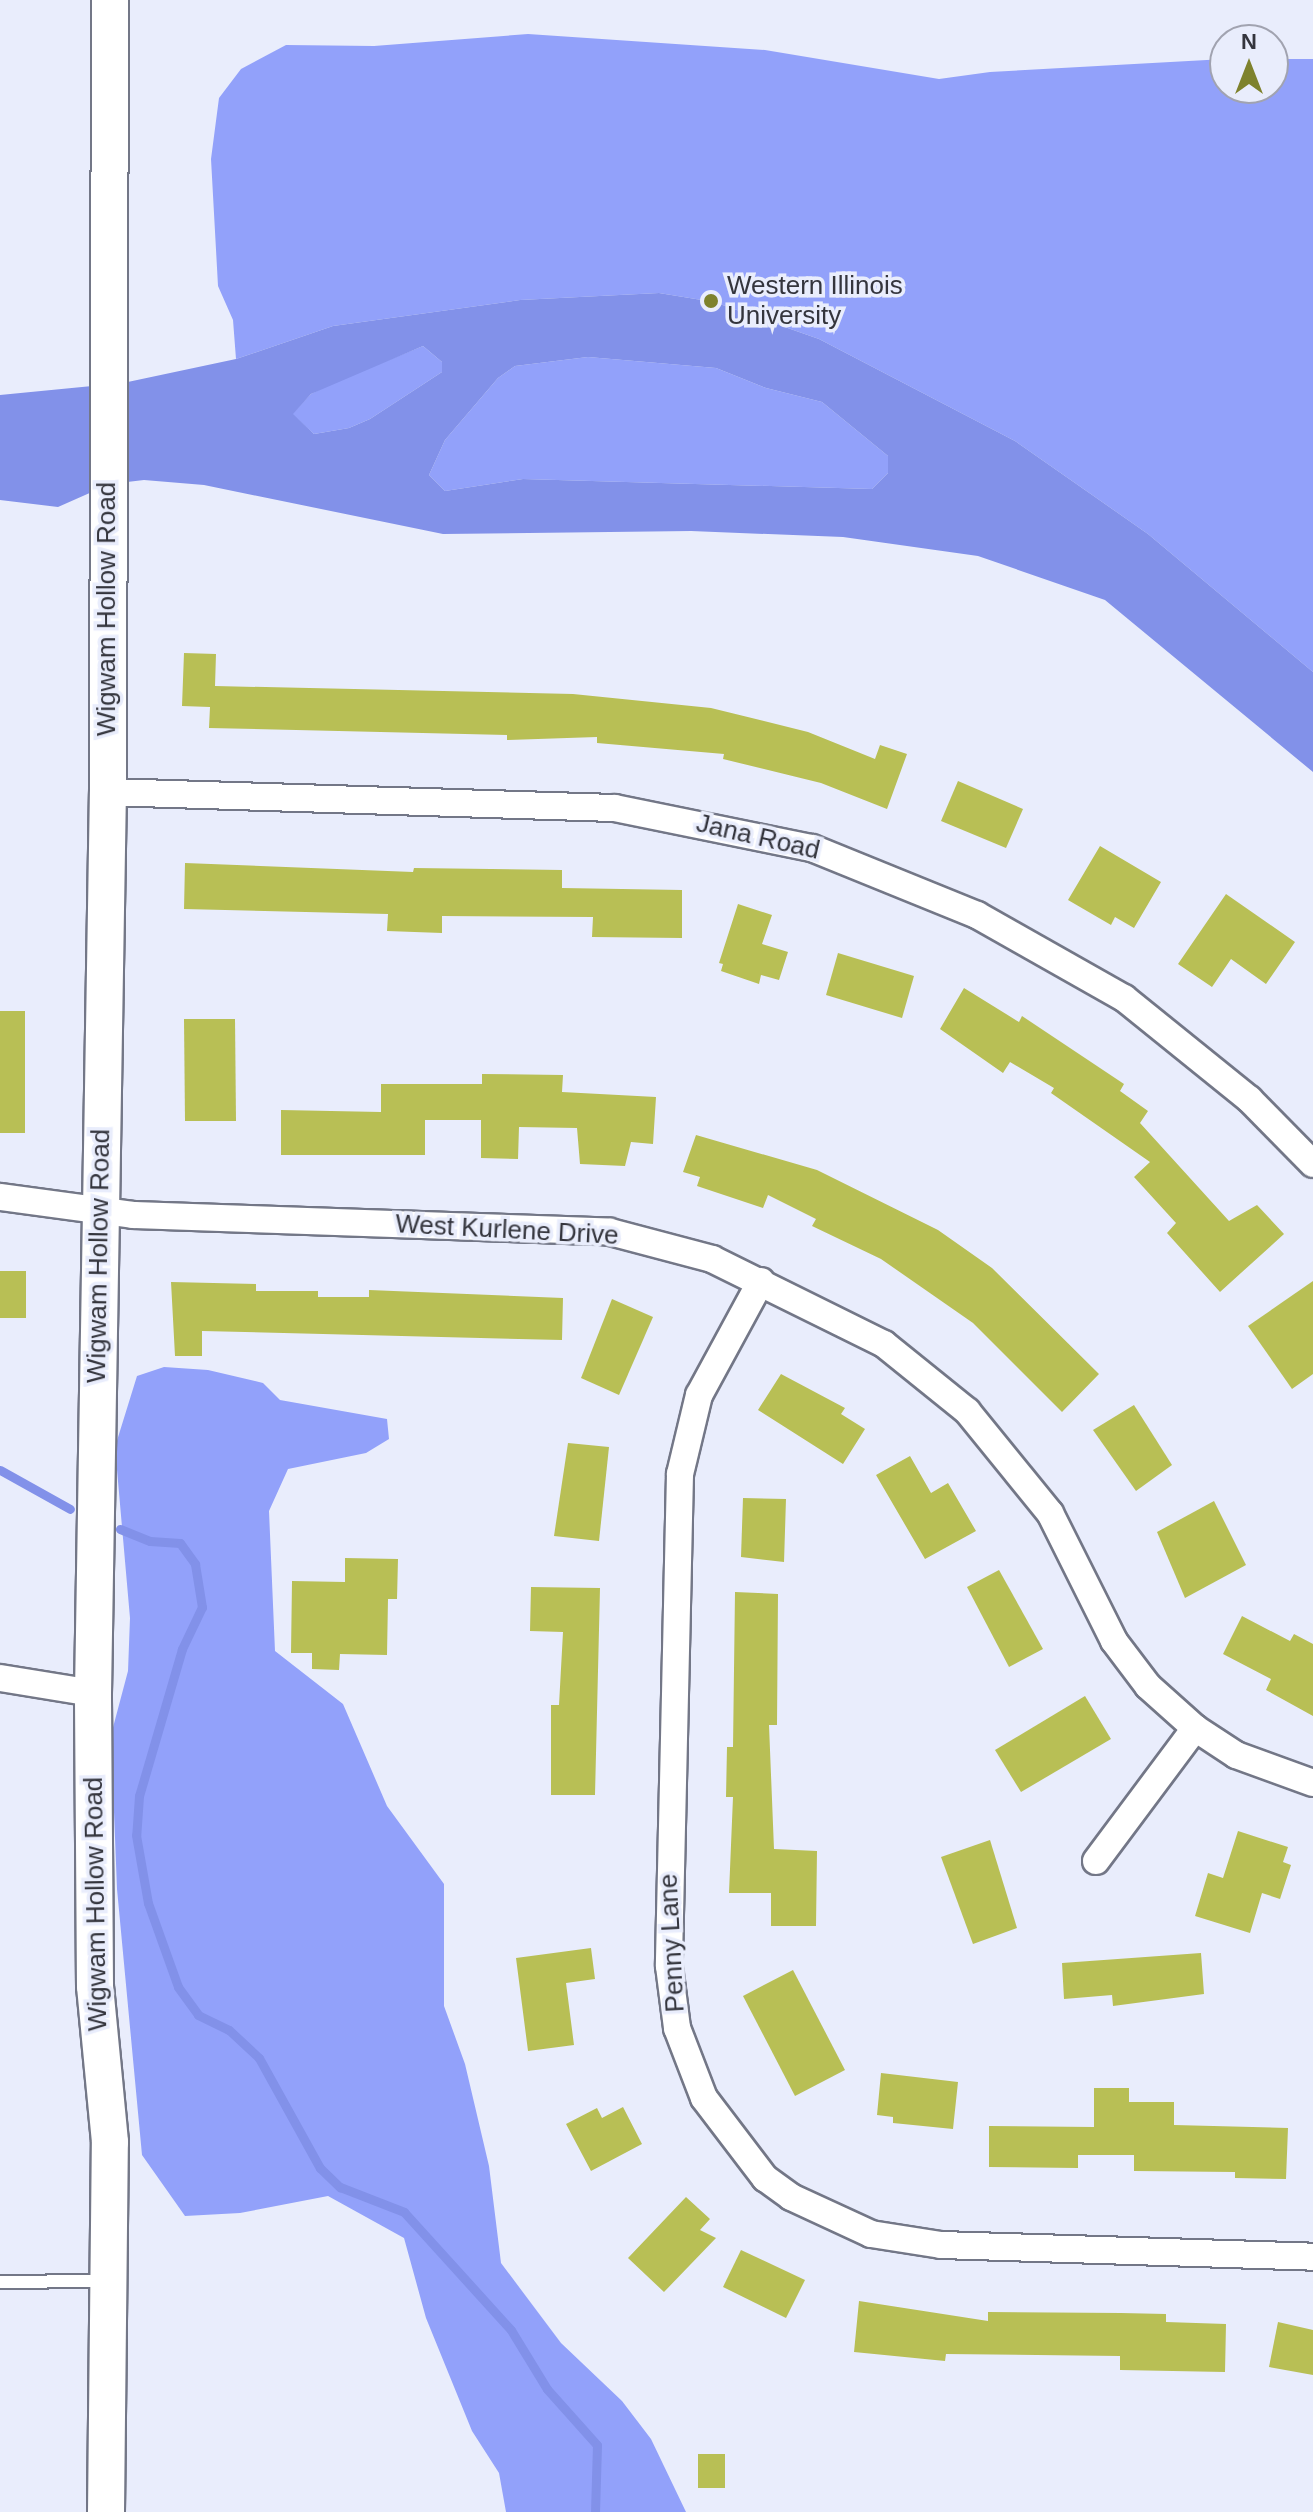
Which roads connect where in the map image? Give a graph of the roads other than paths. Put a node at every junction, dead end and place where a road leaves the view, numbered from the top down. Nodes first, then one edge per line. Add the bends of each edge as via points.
1 (110, 0) edge
2 (108, 792) junction
3 (1313, 1164) edge
4 (0, 1197) edge
5 (99, 1209) junction
6 (761, 1281) junction
7 (0, 1678) edge
8 (93, 1693) junction
9 (1195, 1728) junction
10 (1313, 1783) edge
11 (1096, 1861) dead end
12 (1313, 2257) edge
13 (107, 2281) junction
14 (0, 2282) edge
15 (106, 2512) edge

1 - 2 street, Wigwam Hollow Road
2 - 3 street, Jana Road via 615,808 812,848 977,915 1124,998 1249,1099
2 - 5 street, Wigwam Hollow Road
4 - 5 street, West Kurlene Drive
5 - 6 street, West Kurlene Drive via 133,1215 610,1232 712,1259
5 - 8 street, Wigwam Hollow Road
6 - 9 street, West Kurlene Drive via 884,1344 967,1411 1050,1513 1114,1641 1148,1686
6 - 12 street, Penny Lane via 699,1395 680,1474 668,1935 677,2028 704,2098 765,2178 791,2197 871,2234 941,2245
7 - 8 street
8 - 13 street, Wigwam Hollow Road via 95,1986 110,2142
9 - 10 street, West Kurlene Drive via 1236,1755
9 - 11 street
13 - 14 lane
13 - 15 street, Wigwam Hollow Road

